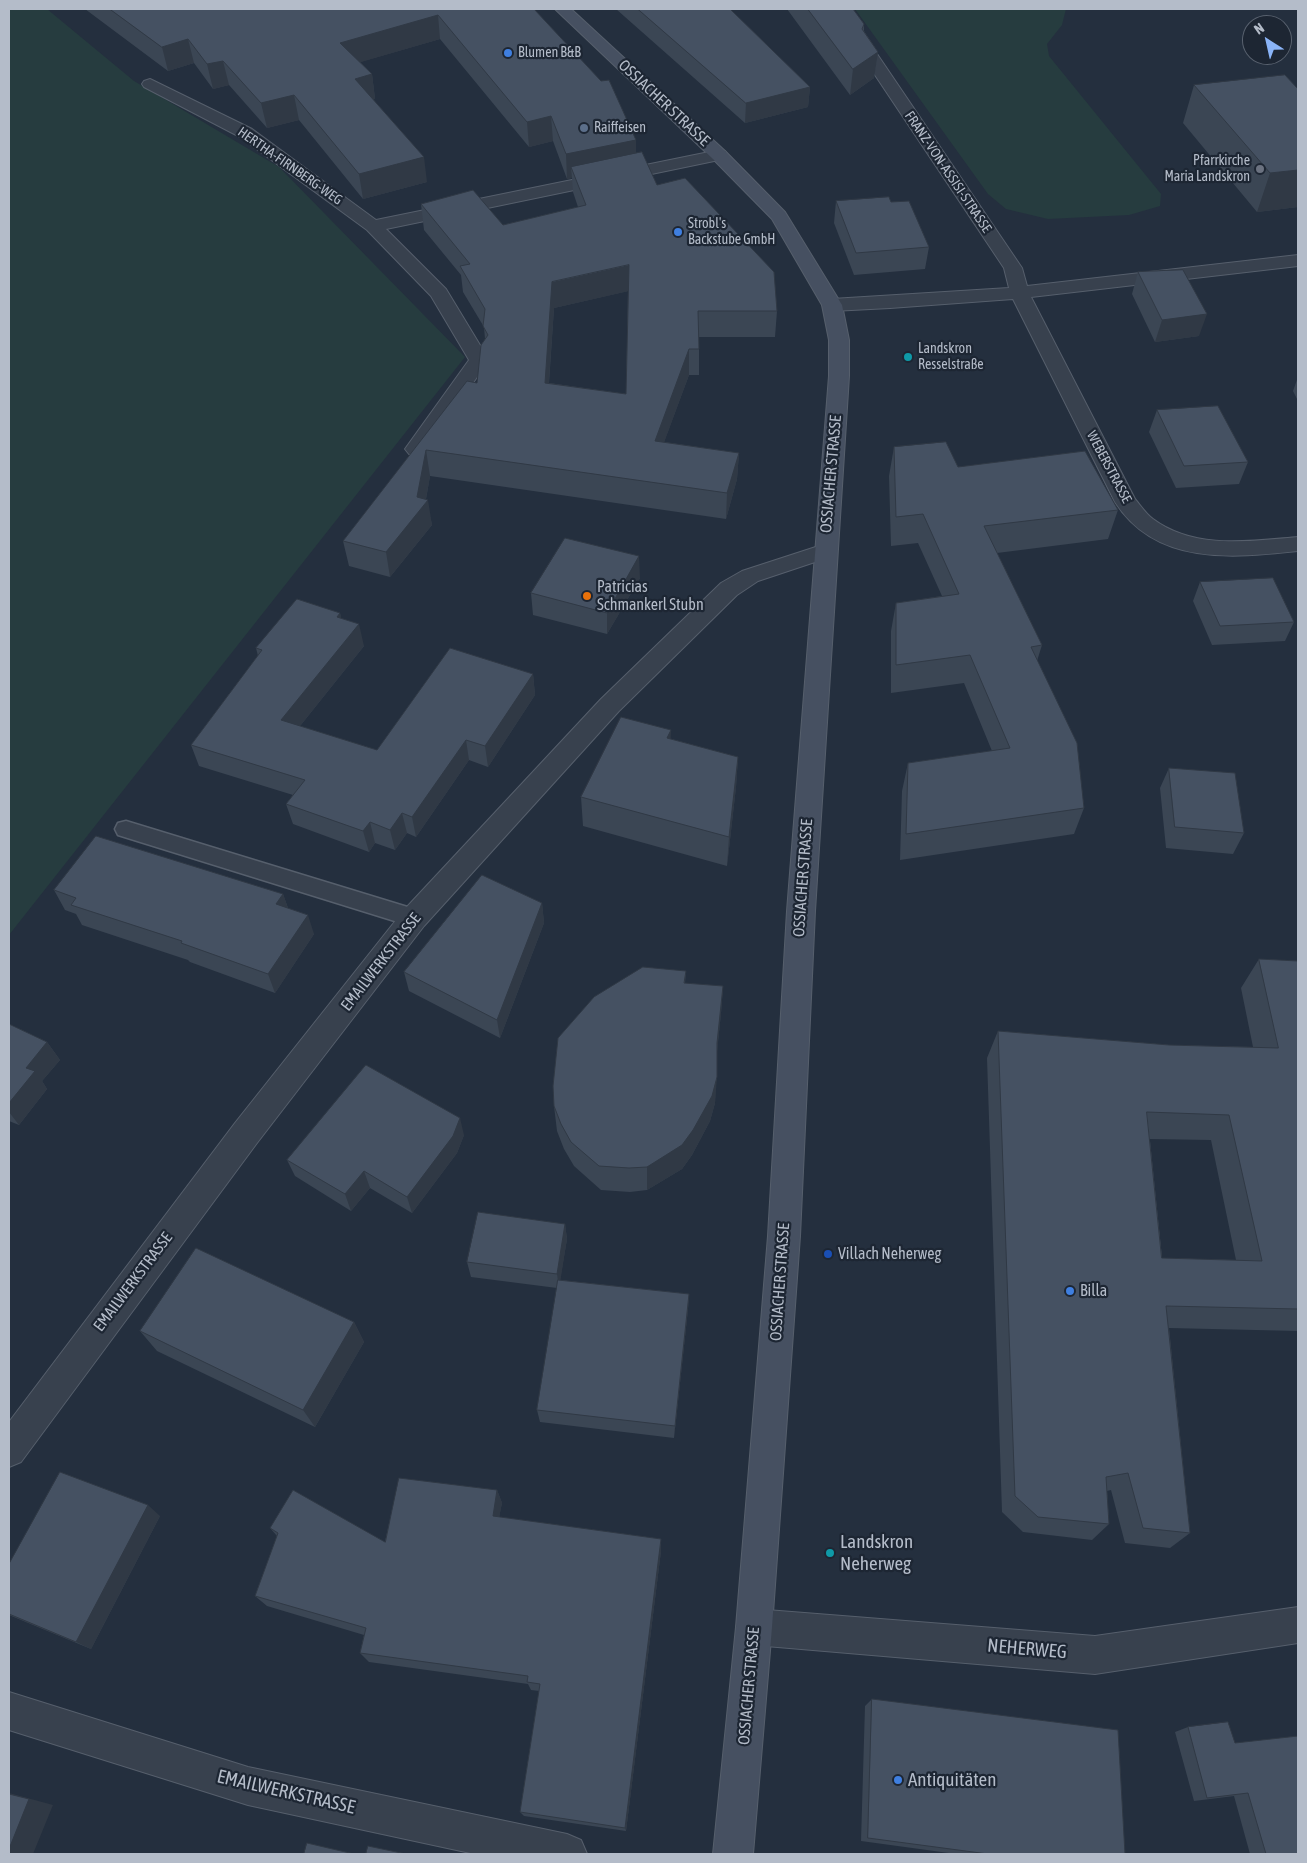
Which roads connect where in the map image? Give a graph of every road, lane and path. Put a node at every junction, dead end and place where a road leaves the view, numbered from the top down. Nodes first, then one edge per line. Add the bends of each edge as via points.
1 (562, 9) edge
2 (869, 54) edge
3 (150, 84) dead end
4 (720, 155) junction
5 (373, 226) junction
6 (1298, 260) edge
7 (1020, 293) junction
8 (832, 305) junction
9 (404, 466) edge
10 (1298, 544) edge
11 (825, 551) junction
12 (126, 829) dead end
13 (414, 918) junction
14 (9, 1450) edge
15 (1298, 1625) edge
16 (754, 1626) junction
17 (9, 1711) edge
18 (567, 1854) edge
19 (733, 1854) edge

1 - 4 main road, OSSIACHER STRASSE
2 - 7 street, FRANZ-VON-ASSISI-STRASSE via 1013,268
3 - 5 street, HERTHA-FIRNBERG-WEG via 246,133
4 - 5 street
4 - 8 main road, OSSIACHER STRASSE via 779,216
5 - 9 street, HERTHA-FIRNBERG-WEG via 439,293 479,360
6 - 7 street
7 - 8 street
7 - 10 street, WEBERSTRASSE via 1126,502 1145,524 1183,544 1224,550
8 - 11 main road, OSSIACHER STRASSE via 840,340 839,376
11 - 13 street, EMAILWERKSTRASSE via 750,576 729,589 610,705
11 - 16 main road, OSSIACHER STRASSE via 800,910 784,1236
12 - 13 lane
13 - 14 street, EMAILWERKSTRASSE via 240,1141
15 - 16 street, NEHERWEG via 1095,1655
16 - 19 main road, OSSIACHER STRASSE
17 - 18 street, EMAILWERKSTRASSE via 248,1786

